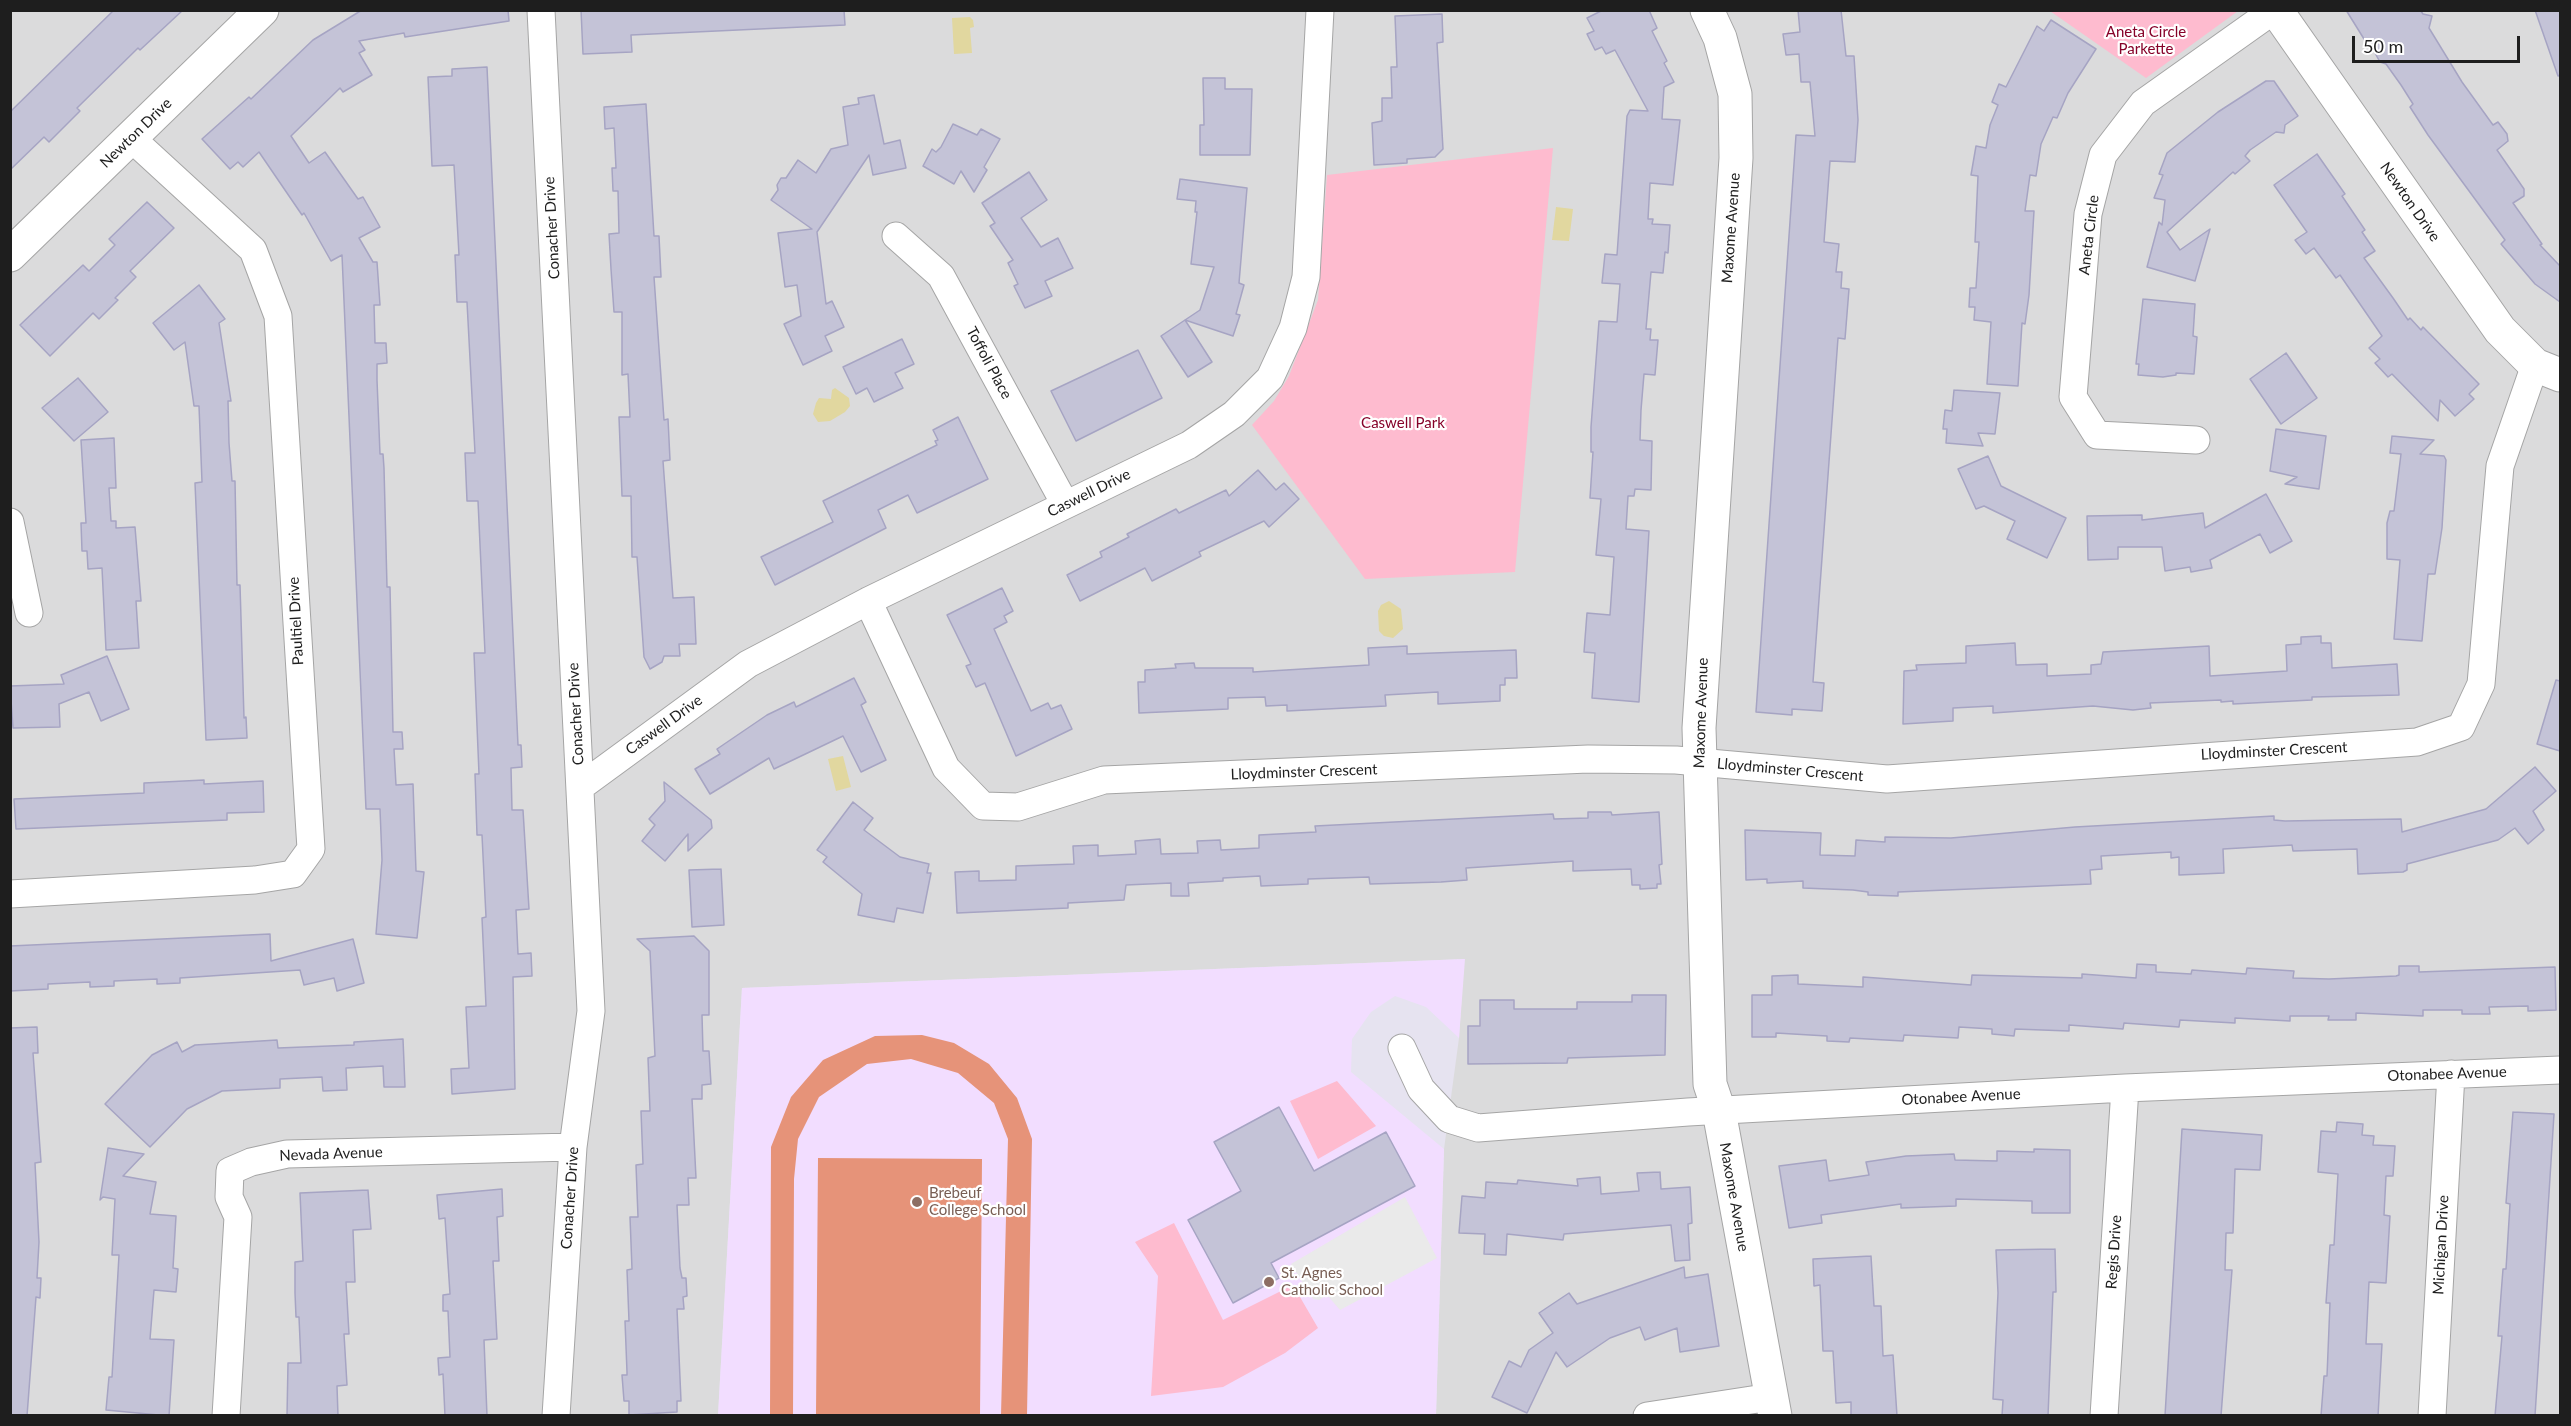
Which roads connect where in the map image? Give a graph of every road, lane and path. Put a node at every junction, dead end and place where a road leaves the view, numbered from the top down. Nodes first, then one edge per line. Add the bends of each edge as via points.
1 (262, 10) edge
2 (541, 10) edge
3 (1320, 10) edge
4 (1707, 10) edge
5 (2275, 10) edge
6 (131, 138) junction
7 (896, 236) dead end
8 (10, 255) edge
9 (2548, 370) edge
10 (2196, 440) dead end
11 (1065, 504) junction
12 (10, 522) edge
13 (868, 601) junction
14 (29, 613) dead end
15 (1698, 762) junction
16 (580, 787) junction
17 (10, 894) edge
18 (1402, 1048) dead end
19 (2560, 1070) edge
20 (2451, 1074) junction
21 (2125, 1088) junction
22 (1719, 1111) junction
23 (573, 1147) junction
24 (1773, 1406) edge
25 (226, 1416) edge
26 (556, 1416) edge
27 (1647, 1416) edge
28 (2103, 1416) edge
29 (2432, 1416) edge

1 - 6 street, Newton Drive
2 - 16 street, Conacher Drive
3 - 11 street, Caswell Drive via 1305,277 1293,328 1270,378 1234,414 1189,445
4 - 15 street, Maxome Avenue via 1720,39 1735,94 1736,158
5 - 9 street, Newton Drive via 2500,330
5 - 10 street, Aneta Circle via 2143,103 2103,155 2088,214 2073,398 2097,435
6 - 8 street, Newton Drive
6 - 17 street, Paultiel Drive via 253,250 278,316 311,849 293,874 255,880
7 - 11 street, Toffoli Place via 941,276
9 - 15 street, Lloydminster Crescent via 2500,466 2481,684 2461,727 2417,742 1887,778
11 - 13 street, Caswell Drive
12 - 14 street
13 - 15 street, Lloydminster Crescent via 946,768 983,806 1018,807 1104,780 1588,759
13 - 16 street, Caswell Drive via 748,664
15 - 22 street, Maxome Avenue via 1710,1084
16 - 23 street, Conacher Drive via 591,1011
18 - 22 street, Otonabee Avenue via 1421,1089 1449,1119 1478,1128
19 - 20 street, Otonabee Avenue
20 - 21 street, Otonabee Avenue
20 - 29 street, Michigan Drive
21 - 22 street, Otonabee Avenue
21 - 28 street, Regis Drive
22 - 24 street, Maxome Avenue
23 - 25 street, Nevada Avenue via 287,1154 230,1171 229,1197 238,1217
23 - 26 street, Conacher Drive
24 - 27 street

